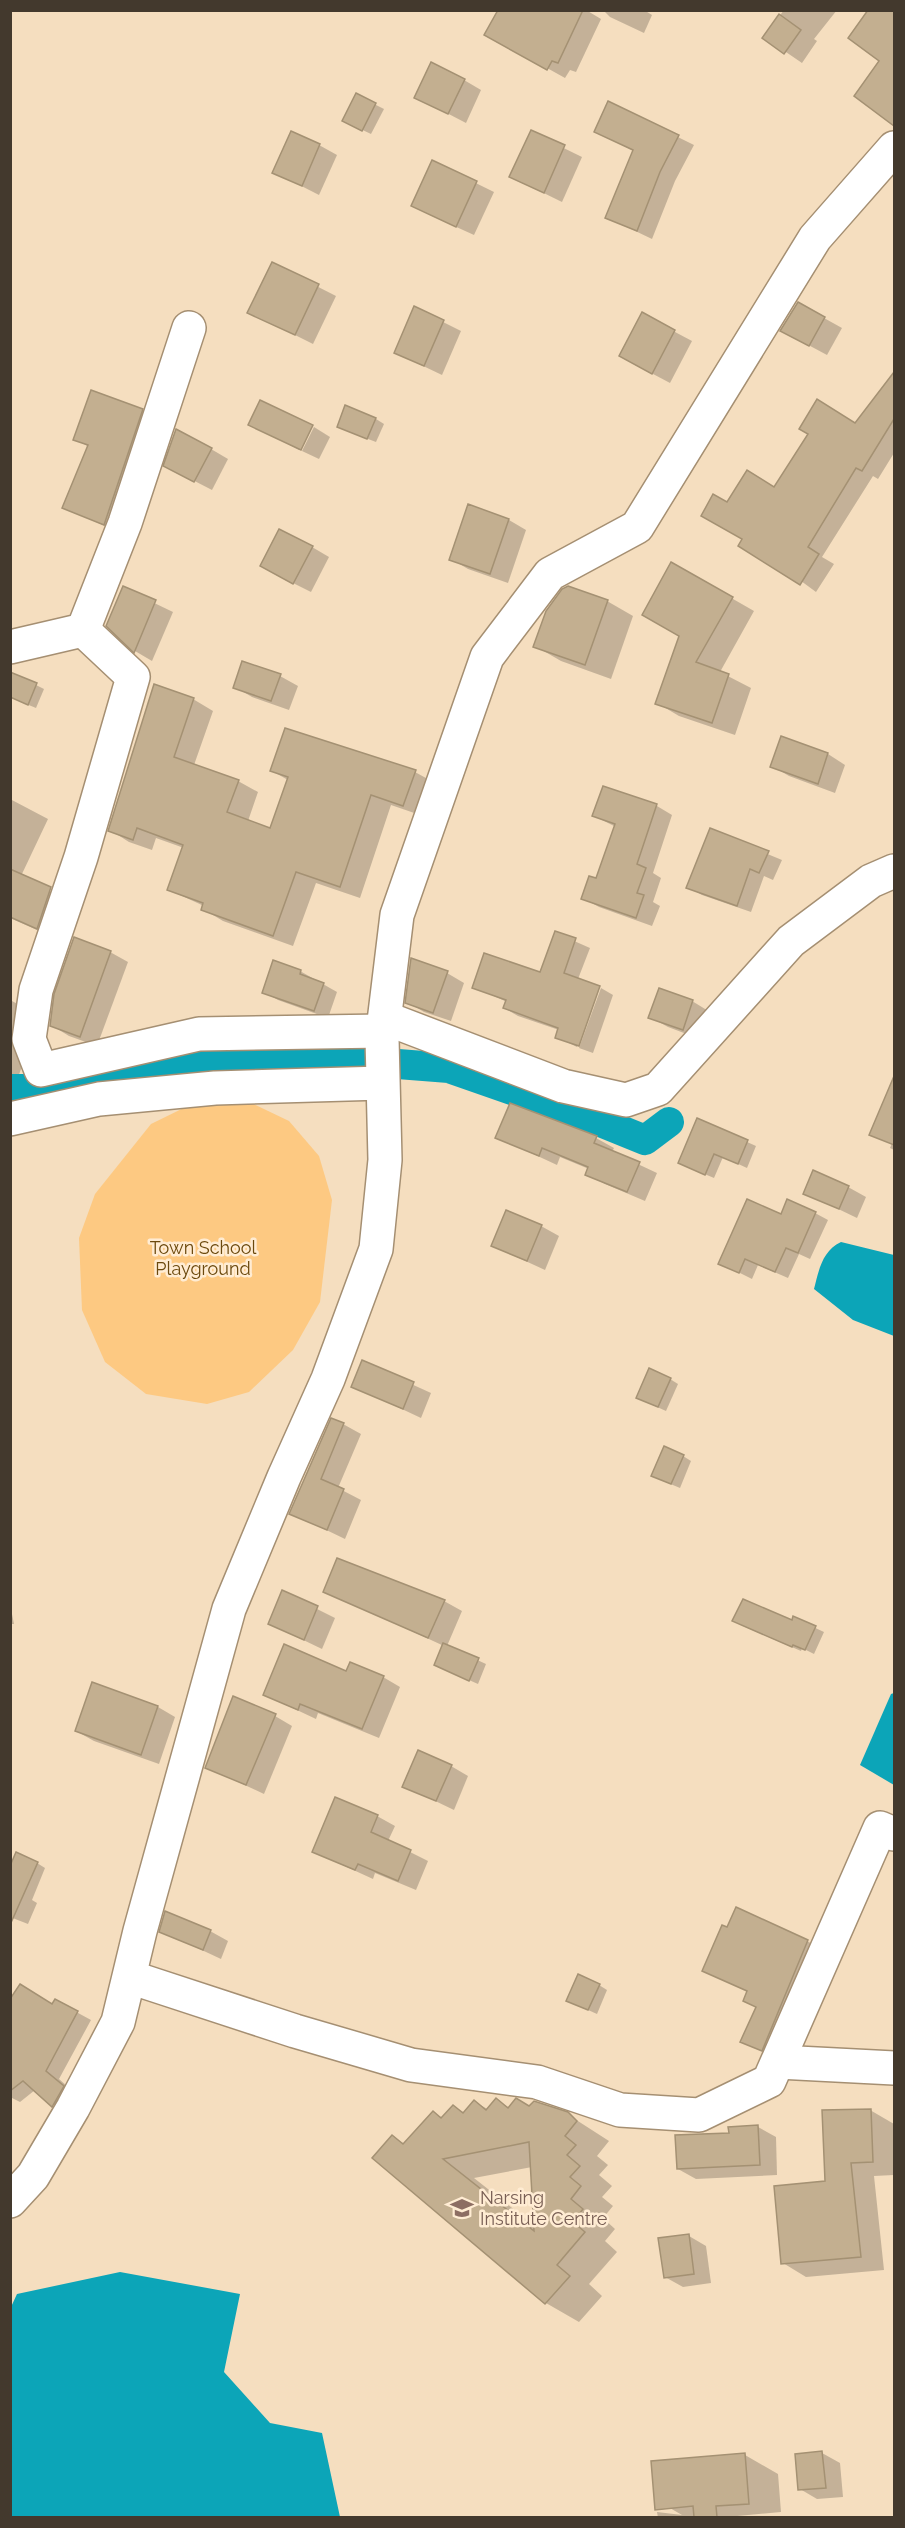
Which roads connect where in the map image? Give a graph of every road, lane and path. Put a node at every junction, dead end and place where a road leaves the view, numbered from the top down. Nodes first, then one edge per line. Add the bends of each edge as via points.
1 (894, 148) edge
2 (189, 328) dead end
3 (83, 630) junction
4 (10, 647) edge
5 (894, 871) edge
6 (383, 1029) junction
7 (382, 1088) junction
8 (10, 1119) edge
9 (894, 1834) edge
10 (130, 1977) junction
11 (778, 2062) junction
12 (894, 2068) edge
13 (10, 2200) edge

1 - 6 street via 815,238 637,527 550,574 487,657 397,915
2 - 3 street via 125,523
3 - 4 street
3 - 6 street via 133,677 81,857 36,990 29,1039 41,1070 199,1034
5 - 6 street via 871,881 791,941 658,1089 626,1100 563,1086
6 - 7 street
7 - 8 street via 204,1089 99,1099
7 - 10 street via 385,1160 376,1249 328,1379 229,1608
9 - 11 street via 880,1827
10 - 11 street via 411,2065 537,2082 620,2110 699,2115 769,2081
10 - 13 street via 118,2022 83,2089 33,2176
11 - 12 street

